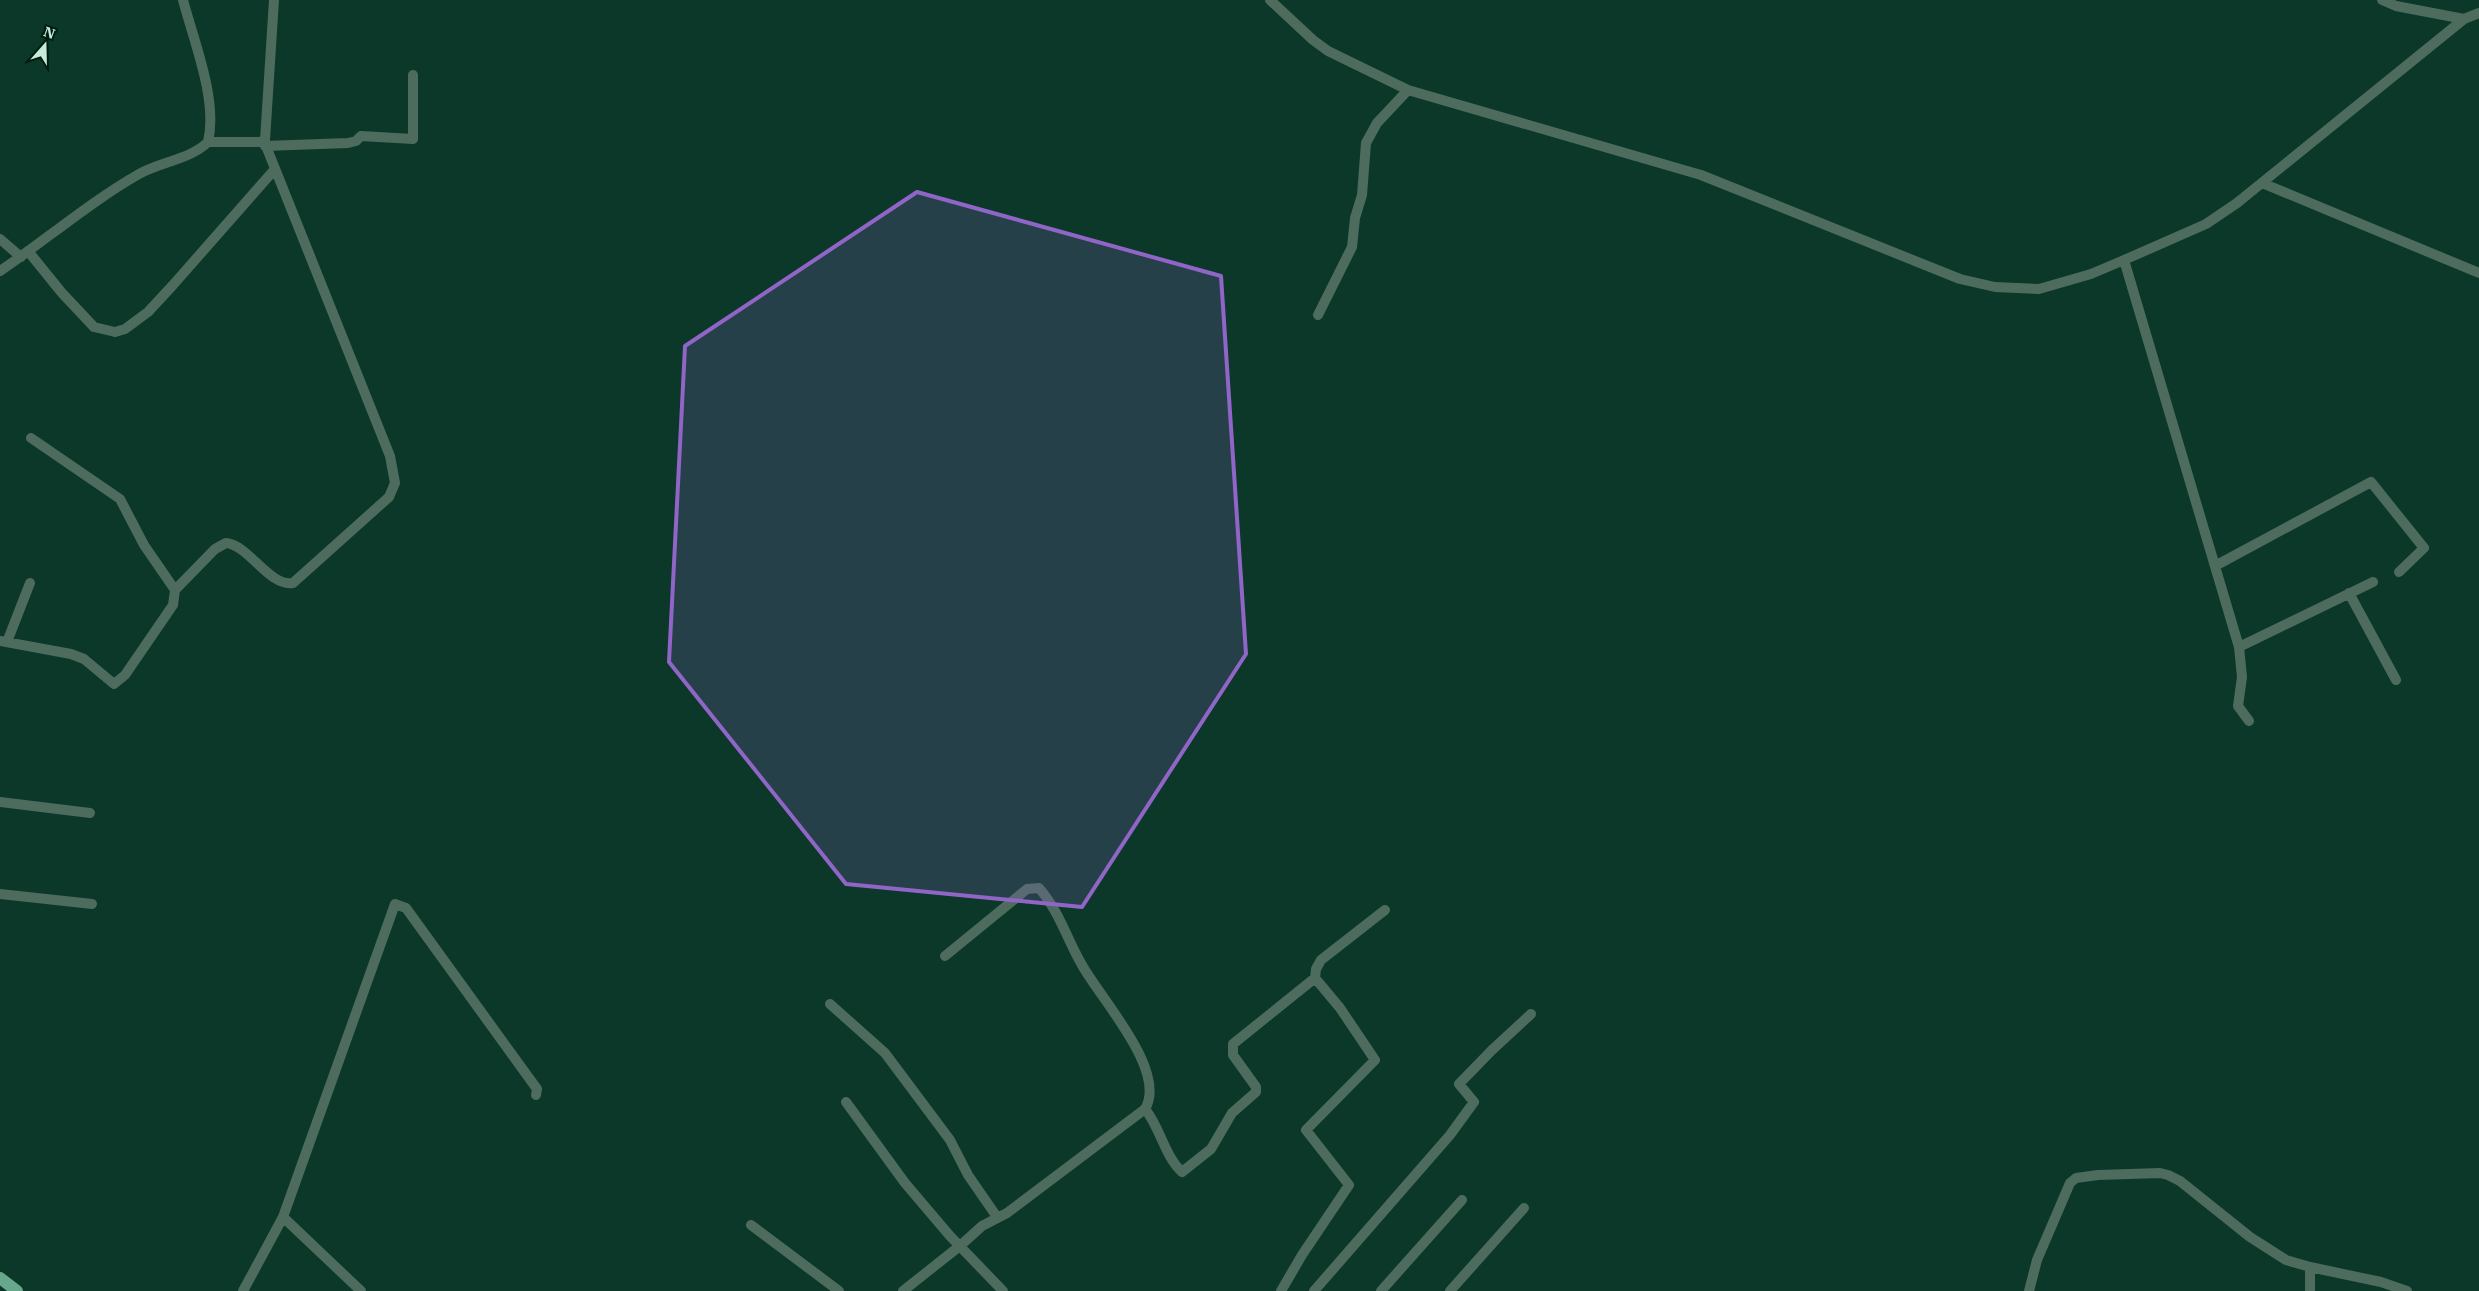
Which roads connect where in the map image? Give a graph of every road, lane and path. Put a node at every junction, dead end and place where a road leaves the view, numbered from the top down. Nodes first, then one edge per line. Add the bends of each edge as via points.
1 (182, 0) edge
2 (274, 0) edge
3 (1270, 0) edge
4 (2382, 0) edge
5 (2479, 13) edge
6 (2464, 19) junction
7 (413, 75) dead end
8 (1408, 90) junction
9 (208, 142) junction
10 (265, 144) junction
11 (275, 169) junction
12 (2262, 183) junction
13 (0, 239) edge
14 (24, 254) junction
15 (2124, 260) junction
16 (0, 271) edge
17 (2479, 273) edge
18 (1318, 315) dead end
19 (32, 438) dead end
20 (2215, 566) junction
21 (2399, 572) dead end
22 (2373, 582) dead end
23 (30, 584) dead end
24 (175, 590) junction
25 (2349, 593) junction
26 (3, 642) edge
27 (2239, 647) junction
28 (2396, 680) dead end
29 (2249, 721) dead end
30 (0, 802) edge
31 (90, 813) dead end
32 (0, 894) edge
33 (92, 904) dead end
34 (1385, 910) dead end
35 (946, 956) dead end
36 (1315, 978) junction
37 (830, 1004) dead end
38 (1531, 1014) dead end
39 (536, 1094) dead end
40 (846, 1102) dead end
41 (1144, 1109) junction
42 (1462, 1200) dead end
43 (1524, 1208) dead end
44 (997, 1216) junction
45 (283, 1217) junction
46 (751, 1224) dead end
47 (961, 1246) junction
48 (2310, 1267) junction
49 (0, 1278) edge
50 (17, 1291) edge
51 (243, 1291) edge
52 (361, 1291) edge
53 (839, 1291) edge
54 (903, 1291) edge
55 (1003, 1291) edge
56 (1281, 1291) edge
57 (1314, 1291) edge
58 (1381, 1291) edge
59 (1450, 1291) edge
60 (2029, 1291) edge
61 (2310, 1291) edge
62 (2407, 1291) edge

1 - 9 street via 210,101 212,120
2 - 10 street
3 - 8 street via 1328,51
4 - 6 street via 2396,6
5 - 6 street
6 - 12 street
7 - 10 street via 414,139 361,136 348,143
8 - 15 street via 1701,175 1960,279 1995,287 2039,289 2091,274
8 - 18 street via 1377,123 1366,143 1362,195 1352,246
9 - 10 street
9 - 14 street via 197,150 140,173
10 - 11 street
11 - 14 street via 154,305 125,329 115,332 94,327
11 - 24 street via 390,456 395,484 389,497 293,583 278,580 236,546 226,543 215,549
12 - 15 street via 2206,224
12 - 17 street
13 - 14 street
14 - 16 street
15 - 20 street
19 - 24 street via 120,500 144,545
20 - 21 street via 2371,482 2424,548
20 - 27 street
22 - 25 street
23 - 26 street
24 - 26 street via 174,605 125,675 114,684 84,658
25 - 27 street
25 - 28 street
27 - 29 street via 2242,677 2238,706
30 - 31 street
32 - 33 street
34 - 36 street via 1321,960
35 - 41 street via 1027,889 1039,888 1058,915 1082,965 1123,1024 1145,1069 1150,1100
36 - 41 street via 1233,1044 1234,1055 1256,1087 1256,1092 1232,1113 1211,1150 1182,1172 1176,1167 1154,1120
36 - 56 street via 1375,1060 1306,1130 1349,1185
37 - 44 street via 885,1053 950,1140 968,1175
38 - 57 street via 1459,1084 1474,1102 1450,1135
39 - 45 street via 536,1089 406,908 395,904
40 - 47 street via 905,1183
41 - 44 street via 1007,1213
42 - 58 street
43 - 59 street
44 - 47 street
45 - 51 street
45 - 52 street
46 - 53 street
47 - 54 street
47 - 55 street
48 - 60 street via 2270,1252 2168,1175 2098,1175 2076,1178 2070,1183 2037,1260
48 - 61 street
48 - 62 street
49 - 50 main road

